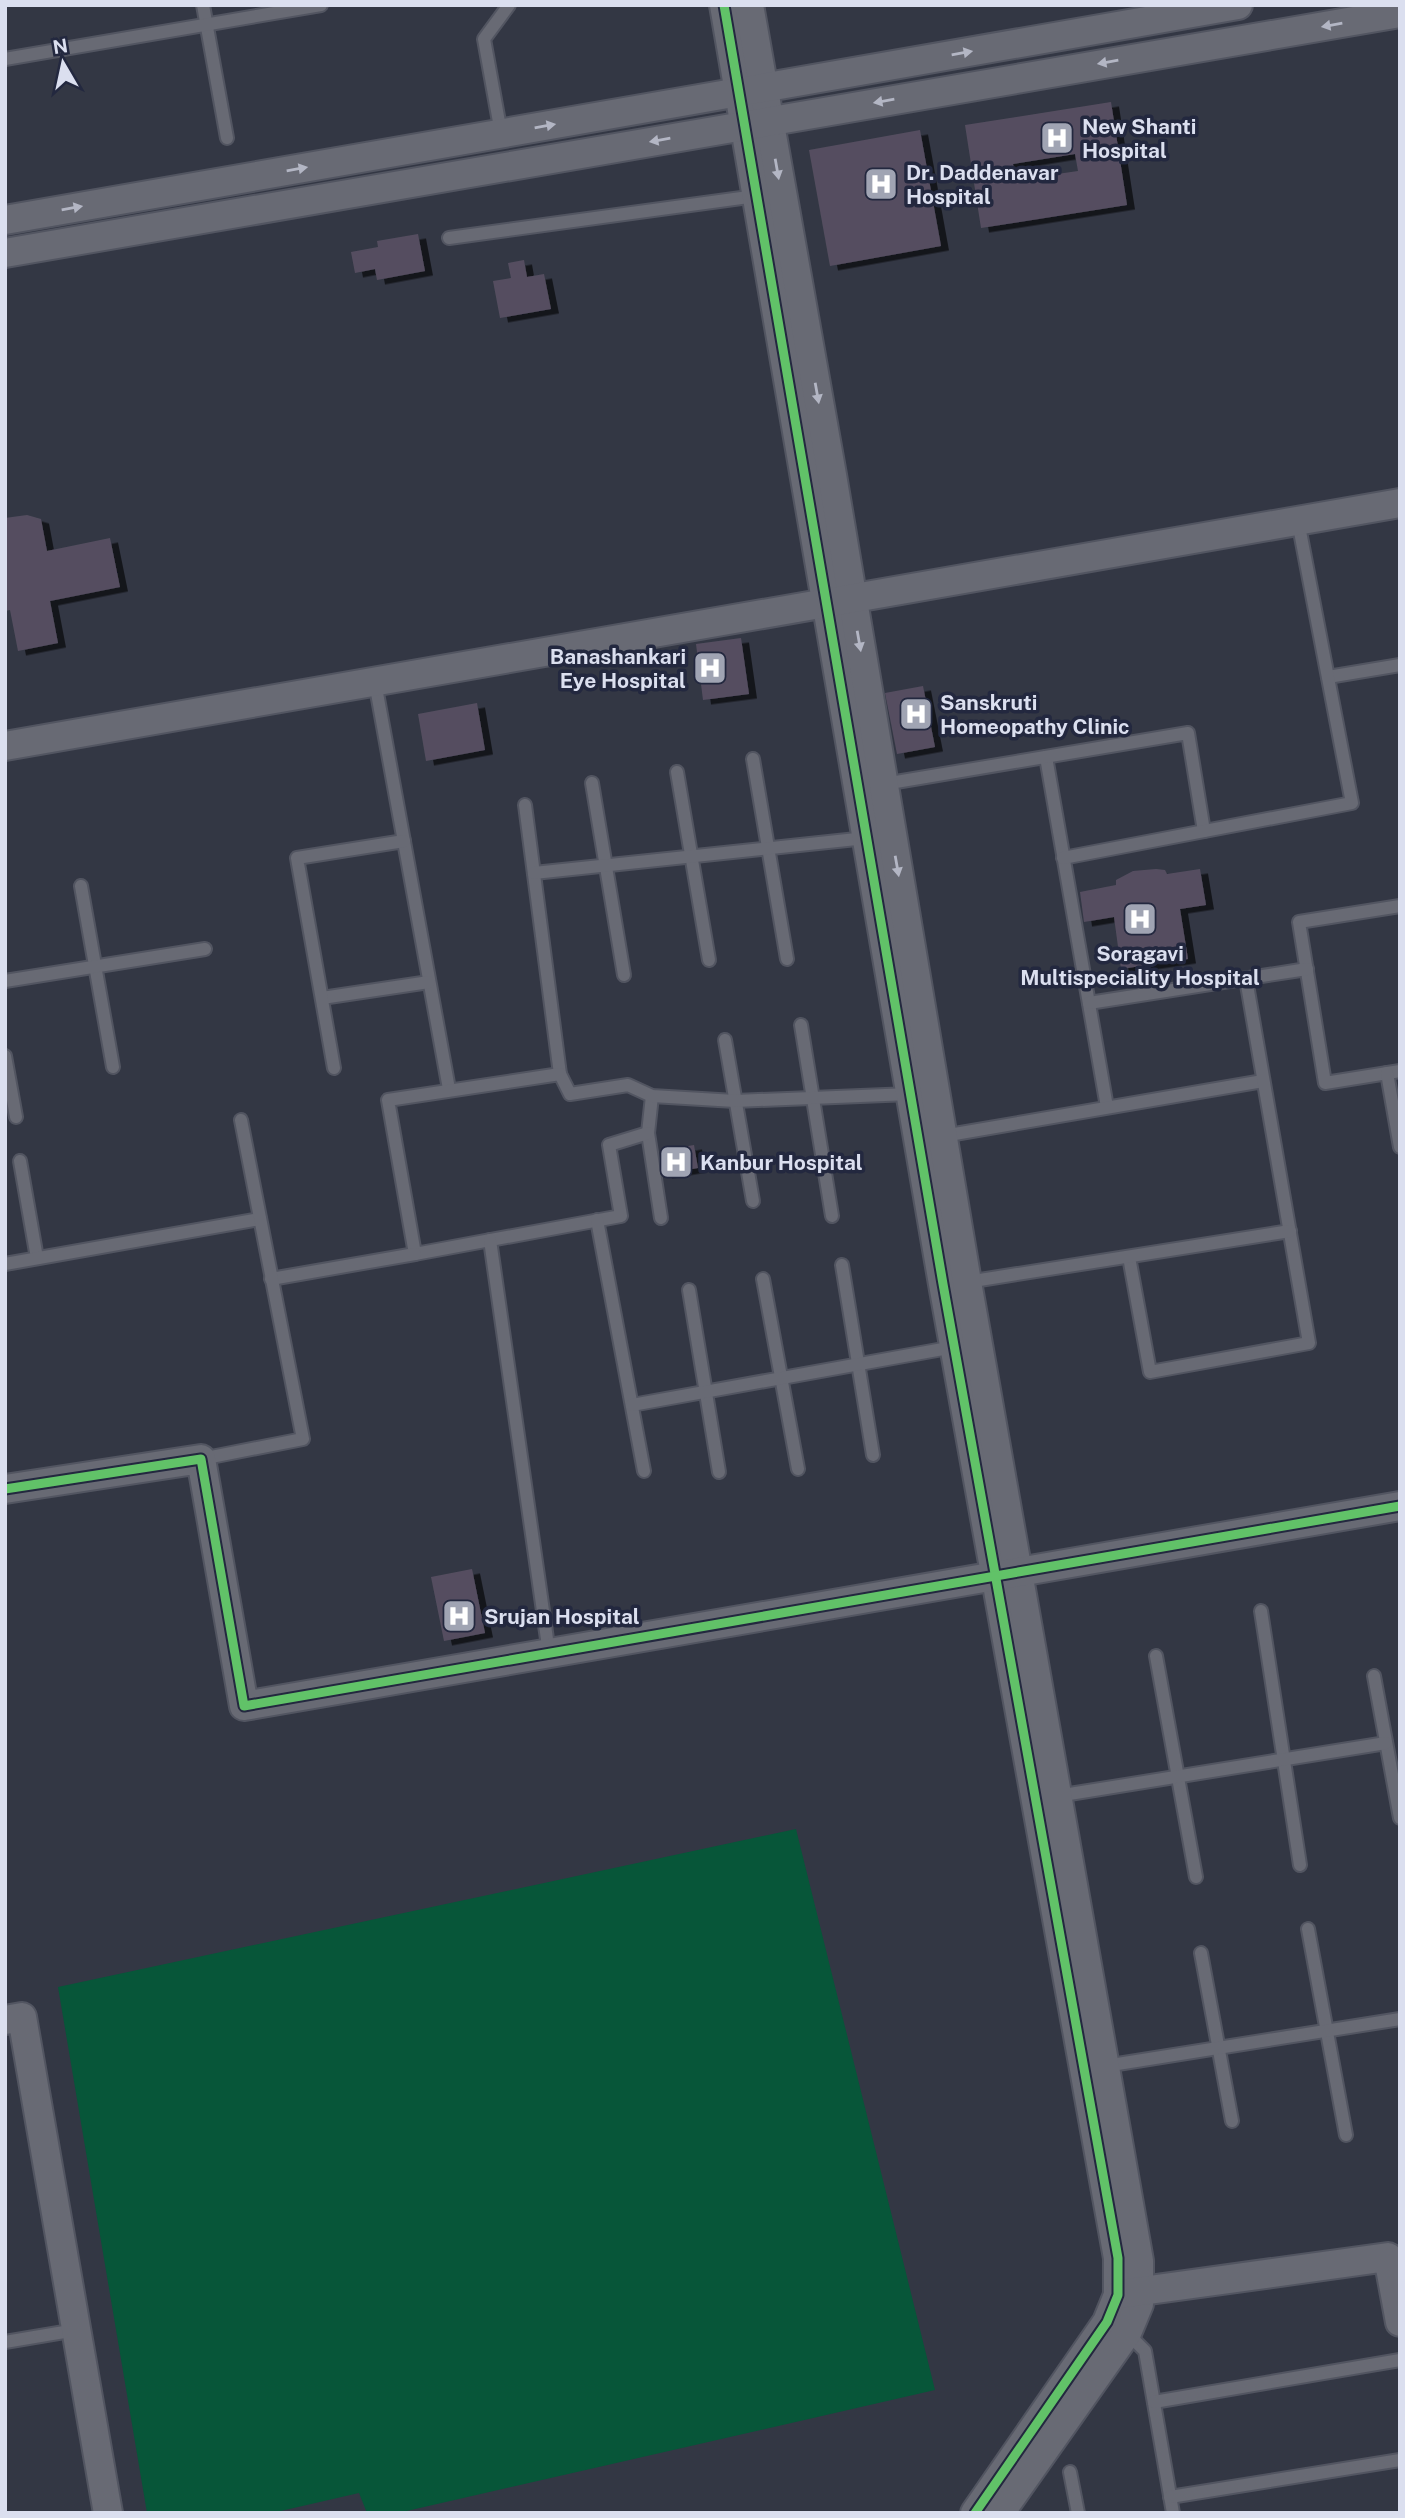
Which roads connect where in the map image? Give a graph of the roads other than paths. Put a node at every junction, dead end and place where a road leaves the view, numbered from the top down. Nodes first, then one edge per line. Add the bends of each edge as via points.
1 (203, 5) edge
2 (321, 5) edge
3 (509, 5) edge
4 (724, 5) edge
5 (749, 5) edge
6 (1238, 5) edge
7 (1400, 13) edge
8 (206, 25) junction
9 (5, 58) edge
10 (751, 90) junction
11 (756, 123) junction
12 (500, 134) junction
13 (226, 138) dead end
14 (756, 196) junction
15 (5, 220) edge
16 (449, 238) dead end
17 (5, 253) edge
18 (1400, 503) edge
19 (1298, 520) junction
20 (839, 600) junction
21 (1400, 665) edge
22 (1328, 677) junction
23 (375, 681) junction
24 (5, 746) edge
25 (1046, 757) junction
26 (752, 759) dead end
27 (677, 772) dead end
28 (592, 783) dead end
29 (883, 784) junction
30 (525, 805) dead end
31 (1204, 831) junction
32 (866, 838) junction
33 (404, 841) junction
34 (768, 849) junction
35 (691, 857) junction
36 (1063, 858) junction
37 (606, 866) junction
38 (534, 873) junction
39 (81, 886) dead end
40 (1400, 906) edge
41 (205, 949) dead end
42 (787, 959) dead end
43 (709, 960) dead end
44 (95, 966) junction
45 (1307, 969) junction
46 (624, 975) dead end
47 (1245, 979) junction
48 (5, 981) edge
49 (429, 982) junction
50 (322, 998) junction
51 (1088, 1003) junction
52 (801, 1025) dead end
53 (725, 1040) dead end
54 (5, 1056) edge
55 (113, 1068) dead end
56 (334, 1068) dead end
57 (1393, 1072) edge
58 (560, 1074) junction
59 (1263, 1081) junction
60 (449, 1089) junction
61 (923, 1092) junction
62 (652, 1096) junction
63 (813, 1098) junction
64 (735, 1101) junction
65 (1107, 1107) junction
66 (16, 1117) dead end
67 (241, 1120) dead end
68 (649, 1133) junction
69 (942, 1136) junction
70 (1400, 1147) edge
71 (20, 1161) dead end
72 (753, 1201) dead end
73 (832, 1216) dead end
74 (661, 1218) dead end
75 (260, 1219) junction
76 (597, 1220) junction
77 (1290, 1231) junction
78 (490, 1240) junction
79 (415, 1254) junction
80 (1129, 1257) junction
81 (37, 1258) junction
82 (5, 1264) edge
83 (842, 1265) dead end
84 (271, 1279) junction
85 (763, 1279) dead end
86 (967, 1282) junction
87 (689, 1290) dead end
88 (954, 1346) junction
89 (858, 1364) junction
90 (781, 1378) junction
91 (706, 1391) junction
92 (632, 1405) junction
93 (873, 1455) dead end
94 (201, 1459) junction
95 (798, 1469) dead end
96 (643, 1471) dead end
97 (719, 1472) dead end
98 (5, 1489) edge
99 (1400, 1506) edge
100 (1007, 1574) junction
101 (1261, 1611) dead end
102 (549, 1654) junction
103 (1156, 1656) dead end
104 (1374, 1676) dead end
105 (1386, 1743) junction
106 (1284, 1759) junction
107 (1178, 1777) junction
108 (1057, 1796) junction
109 (1400, 1818) edge
110 (1300, 1865) dead end
111 (1196, 1877) dead end
112 (1308, 1929) dead end
113 (1202, 1953) dead end
114 (1400, 2019) edge
115 (5, 2020) edge
116 (1326, 2031) junction
117 (1219, 2048) junction
118 (1105, 2066) junction
119 (1233, 2121) dead end
120 (1346, 2135) dead end
121 (1128, 2293) junction
122 (1400, 2322) edge
123 (76, 2330) junction
124 (1127, 2333) junction
125 (5, 2342) edge
126 (1400, 2360) edge
127 (1154, 2402) junction
128 (1400, 2460) edge
129 (1070, 2472) dead end
130 (1170, 2497) junction
131 (108, 2513) edge
132 (975, 2513) edge
133 (1000, 2513) edge
134 (1078, 2513) edge
135 (1173, 2513) edge

1 - 8 lane
2 - 8 lane
3 - 12 lane via 484,39
4 - 10 street
5 - 10 street
10 -> 6 street
7 -> 11 street
8 - 9 lane
8 - 13 lane
10 - 11 street
12 -> 10 street
11 - 14 street
11 -> 17 street
11 -> 20 street
15 -> 12 street
14 - 16 lane
14 - 20 street
18 - 19 street
19 - 20 street
19 - 22 lane
20 - 23 street
20 -> 29 street
20 - 32 street
21 - 22 lane
22 - 31 lane via 1352,803
23 - 24 street
23 - 33 lane
25 - 29 lane
25 - 31 lane via 1188,733
25 - 36 lane
26 - 34 lane
27 - 35 lane
28 - 37 lane
29 -> 61 street
30 - 38 lane
31 - 36 lane
32 - 34 lane
32 - 61 street
33 - 49 lane
33 - 50 lane via 297,858
34 - 35 lane
34 - 42 lane
35 - 37 lane
35 - 43 lane
36 - 51 lane
37 - 38 lane
37 - 46 lane
38 - 58 lane
39 - 44 lane
40 - 45 lane via 1299,922
41 - 44 lane
44 - 48 lane
44 - 55 lane
45 - 47 lane
45 - 57 lane via 1325,1083
47 - 51 lane
47 - 59 lane
49 - 50 lane
49 - 60 lane
50 - 56 lane
51 - 65 lane
52 - 63 lane
53 - 64 lane
54 - 66 lane
57 - 70 lane
58 - 60 lane
58 - 62 lane via 570,1094 628,1084
59 - 65 lane
59 - 77 lane
60 - 79 lane via 388,1100
61 - 63 lane
61 - 69 street
61 - 88 street
62 - 64 lane
62 - 68 lane
63 - 64 lane
63 - 73 lane
64 - 72 lane
65 - 69 lane
67 - 75 lane
68 - 74 lane
68 - 76 lane via 609,1145 621,1216
69 - 86 street
71 - 81 lane
75 - 81 lane
75 - 84 lane
76 - 78 lane
76 - 92 lane
77 - 80 lane
77 - 80 lane via 1309,1343 1150,1372
78 - 79 lane
78 - 102 lane
79 - 84 lane
80 - 86 lane
81 - 82 lane
83 - 89 lane
84 - 94 lane via 303,1439
85 - 90 lane
86 - 100 street
87 - 91 lane
88 - 89 lane
88 - 100 street
89 - 90 lane
89 - 93 lane
90 - 91 lane
90 - 95 lane
91 - 92 lane
91 - 97 lane
92 - 96 lane
94 - 98 street
94 - 102 street via 244,1706
99 - 100 street
100 - 102 street
100 - 108 street
100 - 121 street via 1118,2258
101 - 106 lane
103 - 107 lane
104 - 105 lane
105 - 106 lane
105 - 109 lane
106 - 107 lane
106 - 110 lane
107 - 108 lane
107 - 111 lane
108 - 118 street
112 - 116 lane
113 - 117 lane
114 - 116 lane
115 - 123 street via 22,2017
116 - 117 lane
116 - 120 lane
117 - 118 lane
117 - 119 lane
118 - 121 street via 1139,2261
121 - 122 street via 1388,2257
121 - 124 street via 1139,2304
121 - 132 street
123 - 125 lane
123 - 131 street
124 - 127 lane via 1145,2351
124 - 133 street
126 - 127 lane
127 - 130 lane
128 - 130 lane
129 - 134 lane
130 - 135 lane

